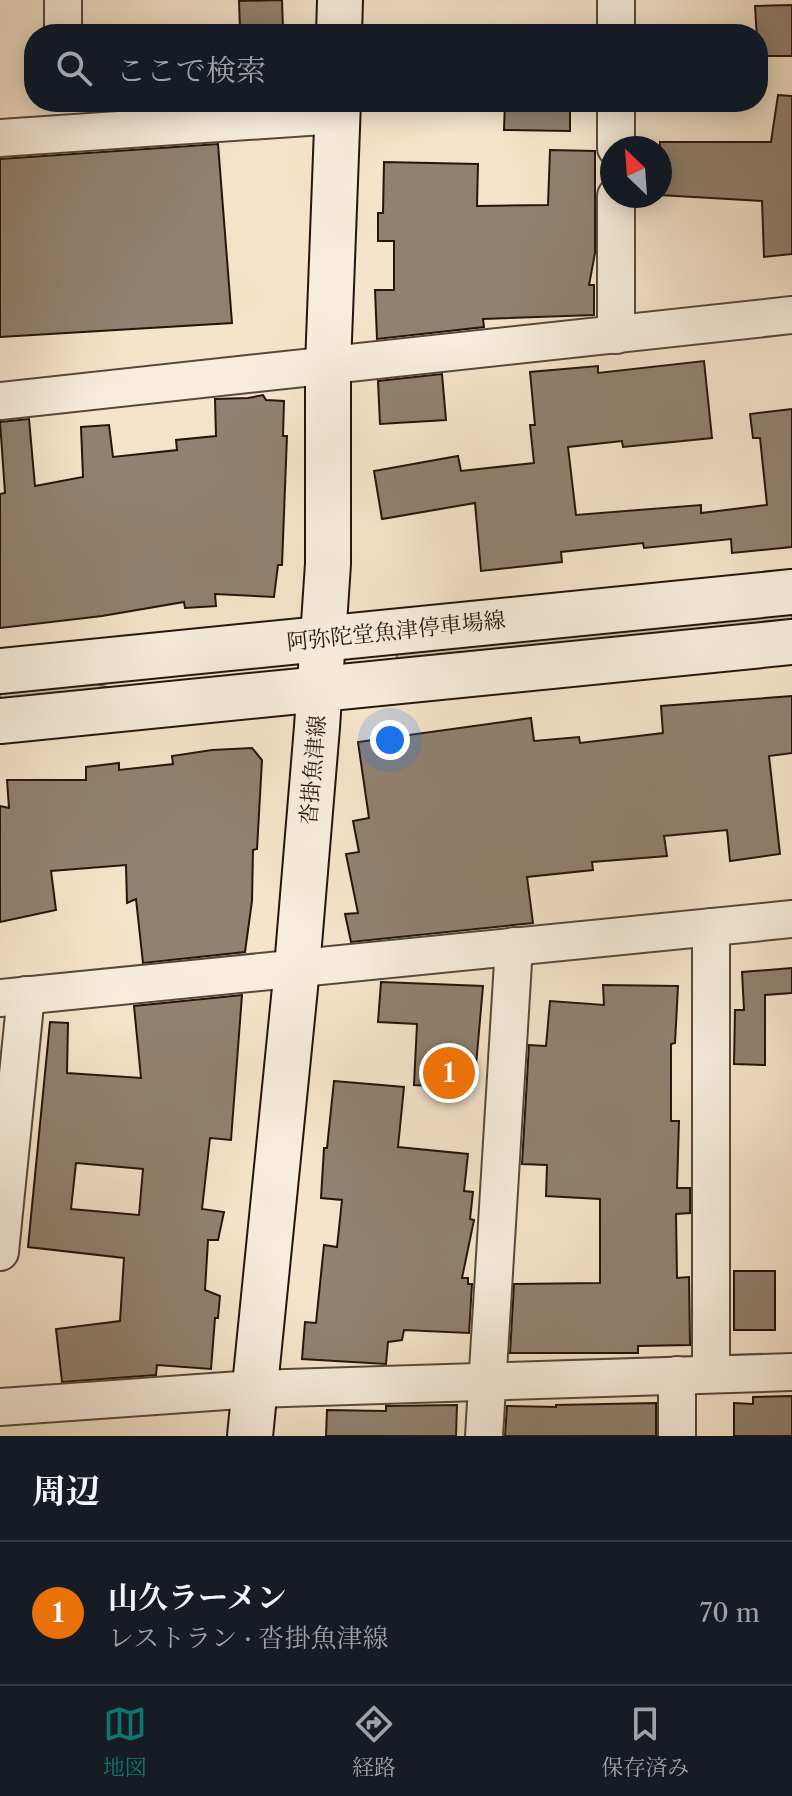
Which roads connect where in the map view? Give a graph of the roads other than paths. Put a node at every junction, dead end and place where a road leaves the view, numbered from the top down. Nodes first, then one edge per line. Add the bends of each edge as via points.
1 (63, 0) edge
2 (340, 0) edge
3 (616, 0) edge
4 (63, 24) edge
5 (339, 24) edge
6 (616, 24) edge
7 (246, 112) edge
8 (338, 112) edge
9 (616, 112) edge
10 (62, 118) edge
11 (616, 136) edge
12 (0, 138) edge
13 (616, 208) edge
14 (792, 315) edge
15 (616, 335) junction
16 (328, 366) junction
17 (0, 401) edge
18 (792, 592) edge
19 (322, 639) junction
20 (792, 642) edge
21 (0, 671) edge
22 (319, 688) junction
23 (0, 721) edge
24 (792, 919) edge
25 (711, 927) junction
26 (514, 946) junction
27 (297, 968) junction
28 (13, 996) edge
29 (0, 1252) edge
30 (792, 1372) edge
31 (694, 1374) junction
32 (487, 1381) junction
33 (254, 1389) junction
34 (0, 1407) edge
35 (250, 1436) edge
36 (484, 1436) edge
37 (677, 1436) edge

1 - 4 street
2 - 5 main road
3 - 6 street
7 - 10 street
8 - 16 main road, 沓掛魚津線
9 - 11 street
10 - 12 street
13 - 15 street
14 - 15 street
15 - 16 street
16 - 17 street
16 - 19 main road, 沓掛魚津線 via 328,564
18 - 19 main road, 阿弥陀堂魚津停車場線
19 - 21 main road, 阿弥陀堂魚津停車場線
19 - 22 main road, 沓掛魚津線
20 - 22 main road
22 - 23 main road
22 - 27 main road, 沓掛魚津線
24 - 25 street
25 - 26 street
25 - 31 street
26 - 27 street
26 - 32 street
27 - 28 street
27 - 33 main road, 沓掛魚津線
28 - 29 street
30 - 31 street
31 - 32 street
31 - 37 street
32 - 33 street
32 - 36 street
33 - 34 street
33 - 35 main road, 沓掛魚津線

